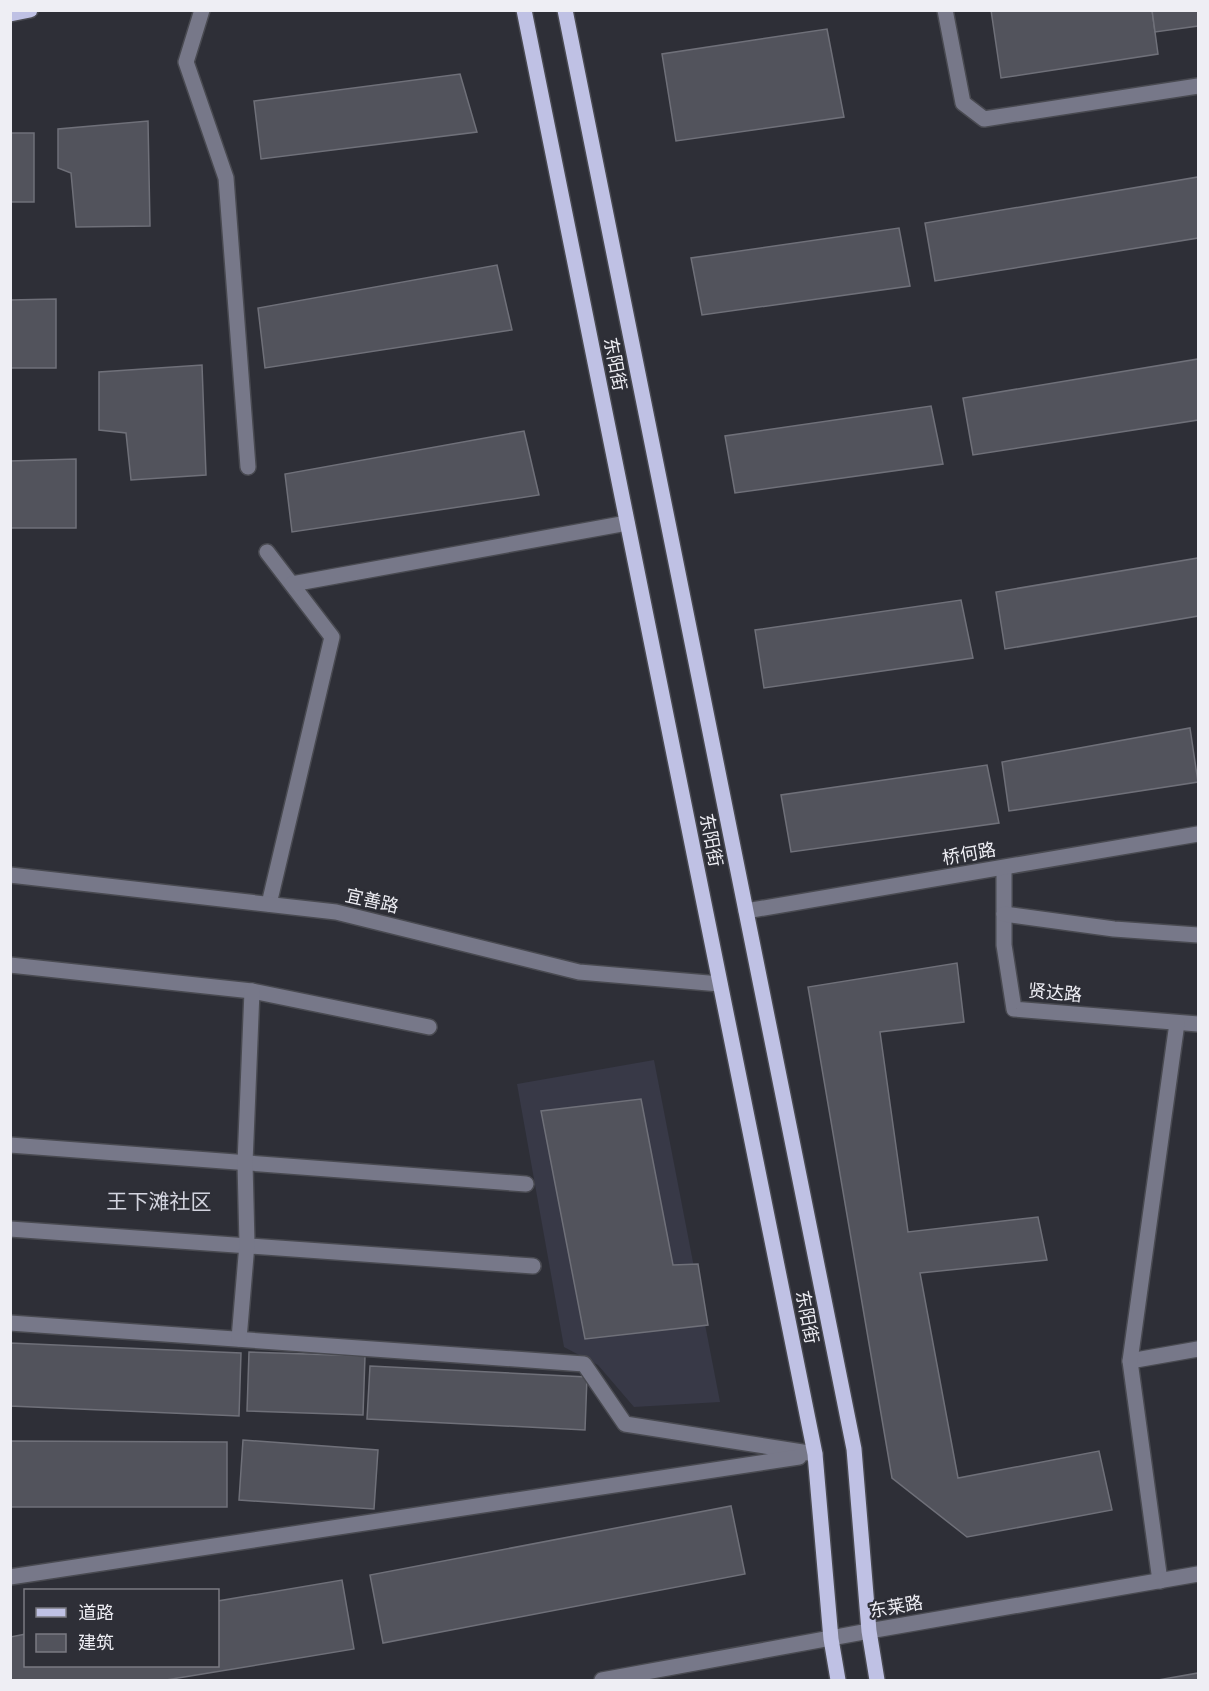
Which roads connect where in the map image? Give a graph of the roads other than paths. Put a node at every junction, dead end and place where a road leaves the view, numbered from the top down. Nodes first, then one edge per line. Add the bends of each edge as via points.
1 (30, 10) edge
2 (202, 10) edge
3 (524, 10) edge
4 (565, 10) edge
5 (945, 10) edge
6 (10, 14) edge
7 (1198, 87) edge
8 (249, 467) dead end
9 (627, 523) junction
10 (267, 552) dead end
11 (292, 584) junction
12 (1198, 834) edge
13 (1004, 867) junction
14 (10, 875) edge
15 (269, 904) junction
16 (746, 911) junction
17 (1004, 914) junction
18 (1198, 935) edge
19 (10, 965) edge
20 (720, 984) junction
21 (252, 991) junction
22 (1178, 1023) junction
23 (1198, 1024) edge
24 (429, 1027) dead end
25 (10, 1145) edge
26 (245, 1163) junction
27 (526, 1184) dead end
28 (10, 1229) edge
29 (247, 1244) junction
30 (533, 1266) dead end
31 (10, 1323) edge
32 (239, 1339) junction
33 (1198, 1348) edge
34 (1130, 1361) junction
35 (814, 1454) junction
36 (1198, 1574) edge
37 (10, 1577) edge
38 (1160, 1581) junction
39 (869, 1631) junction
40 (831, 1639) junction
41 (602, 1680) edge
42 (838, 1680) edge
43 (877, 1680) edge

1 - 6 main road
2 - 8 street via 186,62 226,178
3 - 9 main road, 东阳街
4 - 16 main road, 东阳街
5 - 7 street via 963,103 984,119
9 - 11 street
9 - 20 main road, 东阳街
10 - 11 street
11 - 15 street via 332,637
12 - 13 street, 桥何路
13 - 16 street, 桥何路
13 - 17 street, 贤达路
14 - 15 street, 宜善路
15 - 20 street, 宜善路 via 336,912 579,972
16 - 39 main road, 东阳街 via 854,1449
17 - 18 street via 1114,929
17 - 22 street, 贤达路 via 1004,945 1014,1009
19 - 21 street
20 - 35 main road, 东阳街
21 - 24 street
21 - 26 street
22 - 23 street, 贤达路
22 - 34 street
25 - 26 street
26 - 27 street
26 - 29 street
28 - 29 street
29 - 30 street
29 - 32 street
31 - 32 street
32 - 35 street via 584,1364 625,1424
33 - 34 street
34 - 38 street
35 - 37 street
35 - 40 main road, 东阳街
36 - 38 street, 东莱路
38 - 39 street, 东莱路
39 - 40 street, 东莱路
39 - 43 main road, 东阳街
40 - 41 street, 东莱路
40 - 42 main road, 东阳街

